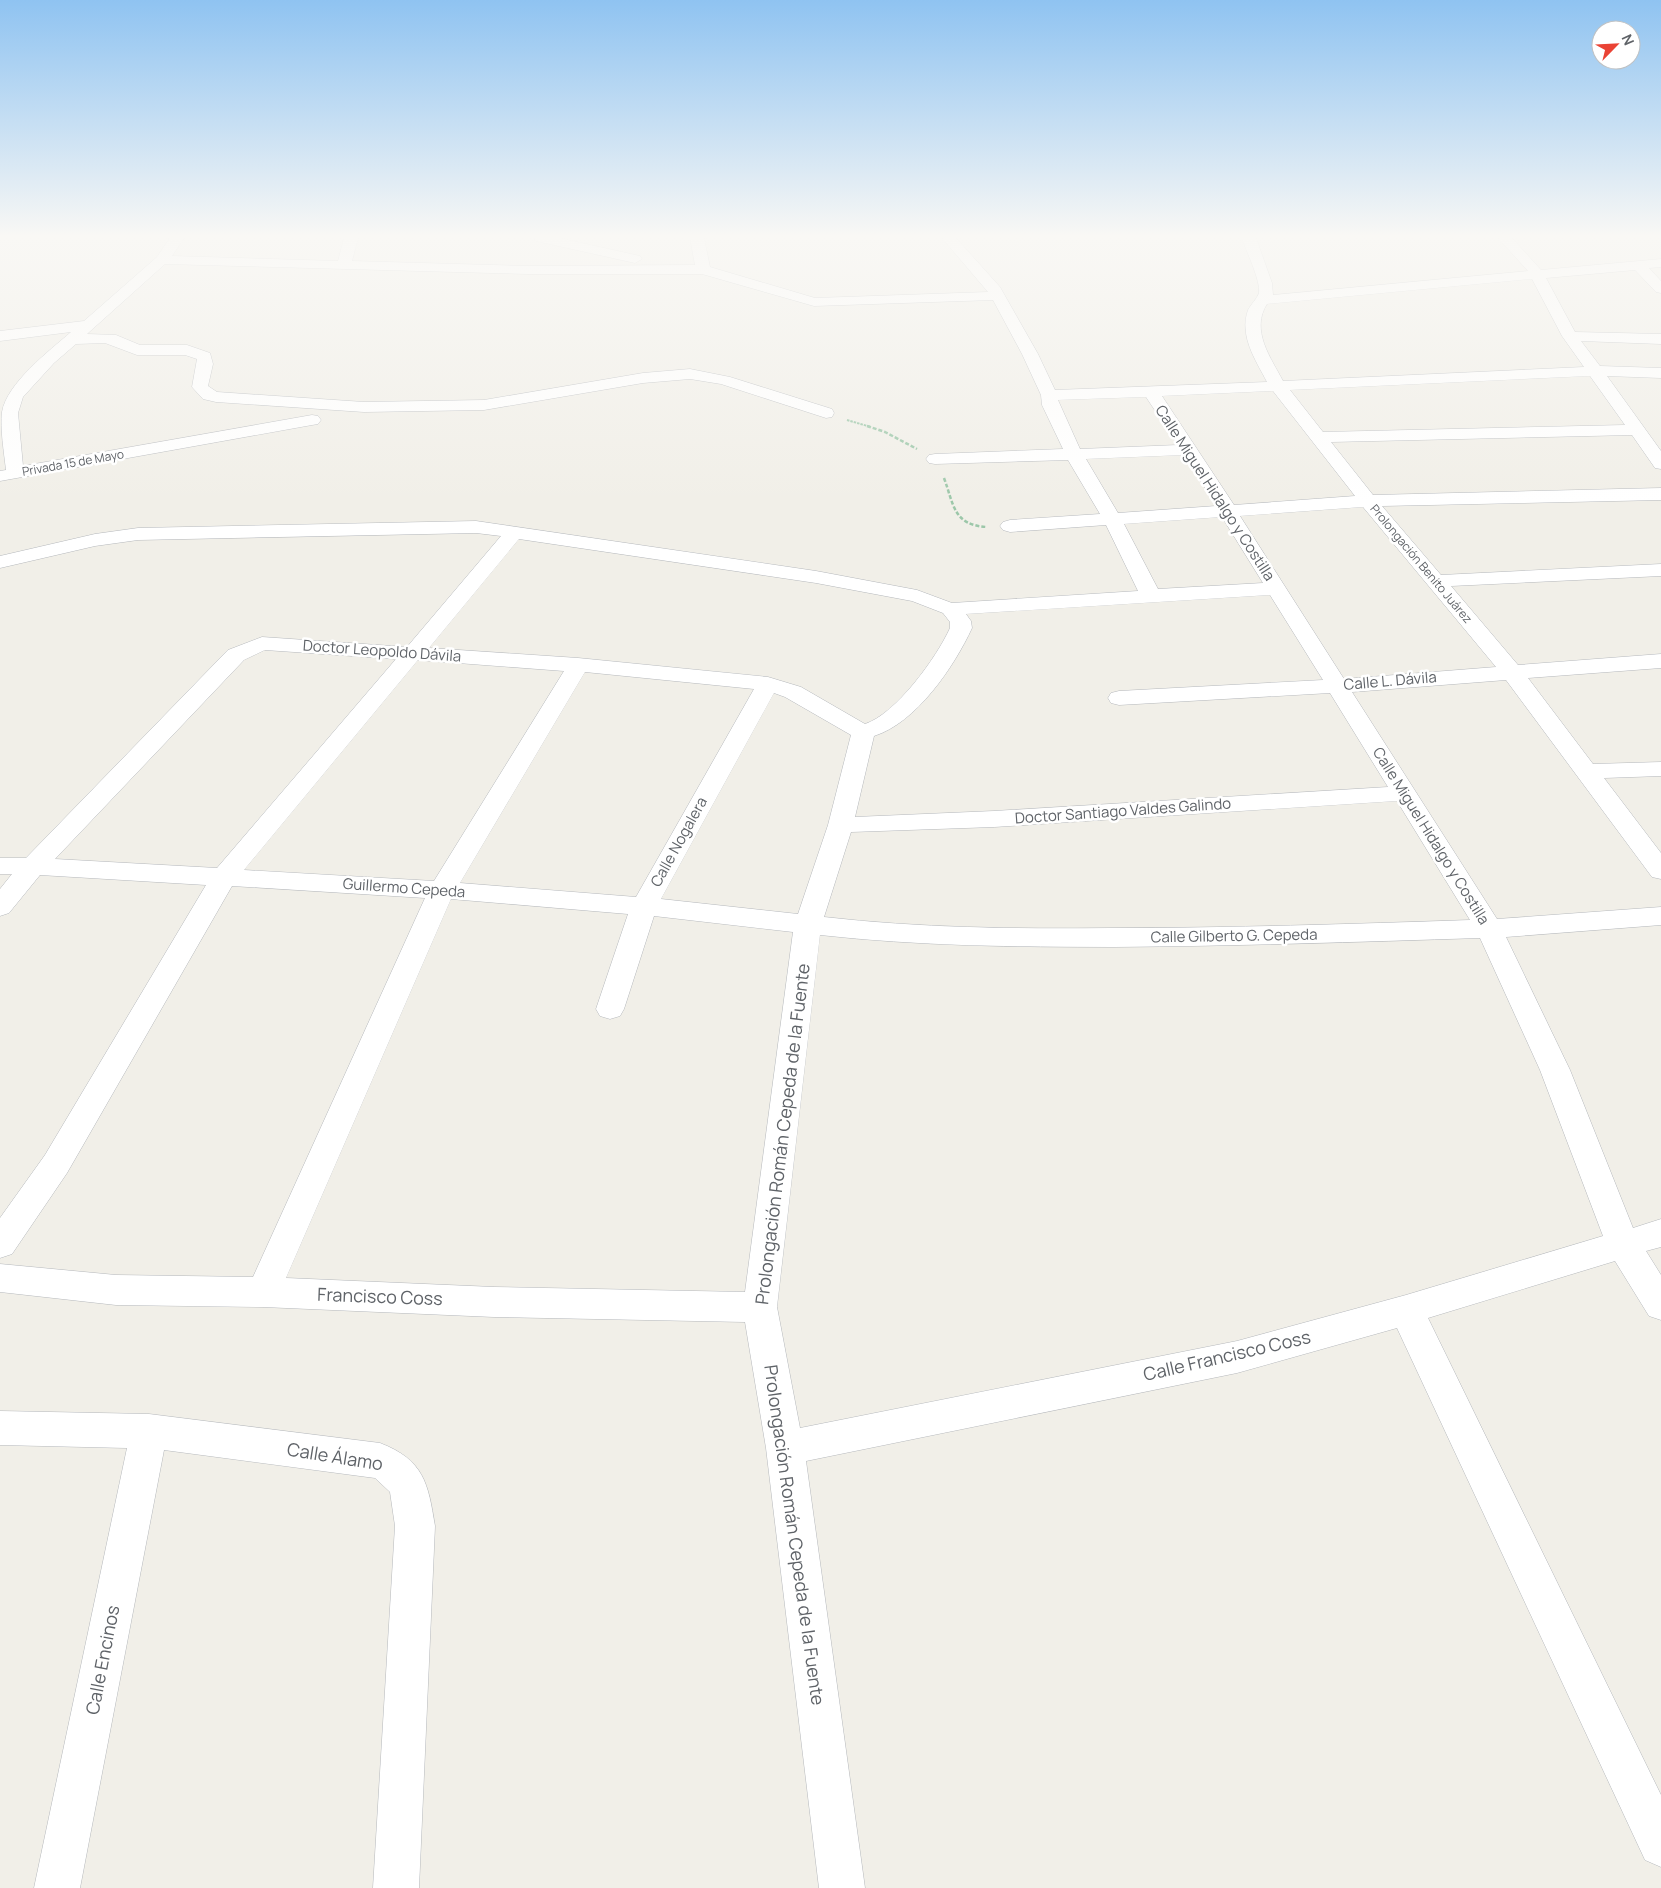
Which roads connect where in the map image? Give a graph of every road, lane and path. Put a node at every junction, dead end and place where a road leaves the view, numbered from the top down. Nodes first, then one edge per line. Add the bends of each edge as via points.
1 (84, 326) edge
2 (1014, 326) edge
3 (1253, 326) edge
4 (1565, 326) edge
5 (67, 333) junction
6 (0, 336) edge
7 (1570, 336) junction
8 (1661, 339) edge
9 (34, 353) dead end
10 (1595, 371) junction
11 (1661, 373) edge
12 (1278, 386) junction
13 (1151, 392) junction
14 (1049, 395) junction
15 (826, 413) dead end
16 (312, 420) dead end
17 (1636, 430) junction
18 (1317, 437) junction
19 (1190, 450) junction
20 (1074, 454) junction
21 (935, 459) dead end
22 (1661, 464) edge
23 (7, 474) edge
24 (1661, 494) edge
25 (1368, 501) junction
26 (1229, 512) junction
27 (1111, 517) junction
28 (1010, 526) dead end
29 (516, 532) junction
30 (0, 562) edge
31 (1661, 570) edge
32 (1437, 582) junction
33 (1276, 588) junction
34 (1150, 594) junction
35 (950, 609) junction
36 (413, 654) junction
37 (1661, 661) edge
38 (578, 665) junction
39 (1511, 671) junction
40 (768, 684) junction
41 (1338, 686) junction
42 (1120, 698) dead end
43 (863, 732) junction
44 (1661, 769) edge
45 (1586, 771) junction
46 (1404, 794) junction
47 (841, 825) junction
48 (0, 866) edge
49 (33, 866) junction
50 (1661, 871) edge
51 (224, 878) junction
52 (442, 890) junction
53 (644, 906) junction
54 (0, 908) edge
55 (1661, 916) edge
56 (808, 924) junction
57 (1489, 929) junction
58 (610, 1009) dead end
59 (1661, 1234) edge
60 (0, 1244) edge
61 (1622, 1244) junction
62 (0, 1278) edge
63 (263, 1292) junction
64 (1661, 1305) edge
65 (760, 1307) junction
66 (1406, 1310) junction
67 (0, 1428) edge
68 (149, 1431) junction
69 (785, 1448) junction
70 (1661, 1844) edge
71 (57, 1888) edge
72 (396, 1888) edge
73 (842, 1888) edge

1 - 5 street
2 - 14 street
3 - 12 street, Prolongación Benito Juárez via 1256,345
4 - 7 street
5 - 6 street
5 - 9 street
5 - 15 street via 116,340 137,350 198,352 206,361 200,387 216,397 364,407 484,405 643,378 690,374 724,380
5 - 23 street via 48,360 15,396 10,413
7 - 8 street
7 - 10 street
10 - 11 street
10 - 12 street
10 - 17 street
12 - 13 street
12 - 18 street, Prolongación Benito Juárez
13 - 14 street
13 - 19 street, Calle Miguel Hidalgo y Costilla
14 - 20 street via 1050,405
16 - 23 street, Privada 15 de Mayo
17 - 18 street
17 - 22 street
18 - 25 street, Prolongación Benito Juárez
19 - 20 street
19 - 26 street, Calle Miguel Hidalgo y Costilla
20 - 21 street
20 - 27 street
24 - 25 street
25 - 26 street
25 - 32 street, Prolongación Benito Juárez
26 - 27 street
26 - 33 street, Calle Miguel Hidalgo y Costilla
27 - 28 street
27 - 34 street
29 - 30 street via 476,527 162,532 95,540
29 - 35 street via 816,577 917,596
29 - 36 street
31 - 32 street
32 - 39 street, Prolongación Benito Juárez
33 - 34 street
33 - 41 street, Calle Miguel Hidalgo y Costilla
34 - 35 street
35 - 43 street via 958,616 961,628 935,673 893,718 880,727
36 - 38 street, Doctor Leopoldo Dávila
36 - 49 street, Doctor Leopoldo Dávila via 276,643 262,643 242,651
36 - 51 street
37 - 39 street, Calle L. Dávila
38 - 40 street, Doctor Leopoldo Dávila
38 - 52 street
39 - 41 street, Calle L. Dávila
39 - 45 street, Prolongación Benito Juárez
40 - 43 street, Doctor Leopoldo Dávila via 793,692
40 - 53 street, Calle Nogalera
41 - 42 street, Calle L. Dávila
41 - 46 street, Calle Miguel Hidalgo y Costilla
43 - 47 street, Prolongación Román Cepeda de la Fuente
44 - 45 street
45 - 50 street, Prolongación Benito Juárez
46 - 47 street, Doctor Santiago Valdes Galindo
46 - 57 street, Calle Miguel Hidalgo y Costilla
47 - 56 street, Prolongación Román Cepeda de la Fuente
48 - 49 street, Guillermo Cepeda
49 - 51 street, Guillermo Cepeda
49 - 54 street, Doctor Leopoldo Dávila
51 - 52 street, Guillermo Cepeda
51 - 60 street via 56,1164
52 - 53 street, Guillermo Cepeda
52 - 63 street
53 - 56 street, Guillermo Cepeda
53 - 58 street, Calle Nogalera
55 - 57 street, Calle Gilberto G. Cepeda
56 - 57 street, Calle Gilberto G. Cepeda via 883,933 995,938 1235,937
56 - 65 street, Prolongación Román Cepeda de la Fuente
57 - 61 street, Calle Miguel Hidalgo y Costilla via 1555,1070
59 - 61 street, Calle Francisco Coss
61 - 64 street, Calle Miguel Hidalgo y Costilla
61 - 66 street, Calle Francisco Coss
62 - 63 street, Francisco Coss via 116,1290
63 - 65 street, Francisco Coss via 494,1302
65 - 69 street, Prolongación Román Cepeda de la Fuente
66 - 69 street, Calle Francisco Coss via 1237,1357
66 - 70 street
67 - 68 street, Calle Álamo
68 - 71 street, Calle Encinos
68 - 72 street, Calle Álamo via 380,1461 404,1477 410,1492 415,1526
69 - 73 street, Prolongación Román Cepeda de la Fuente

